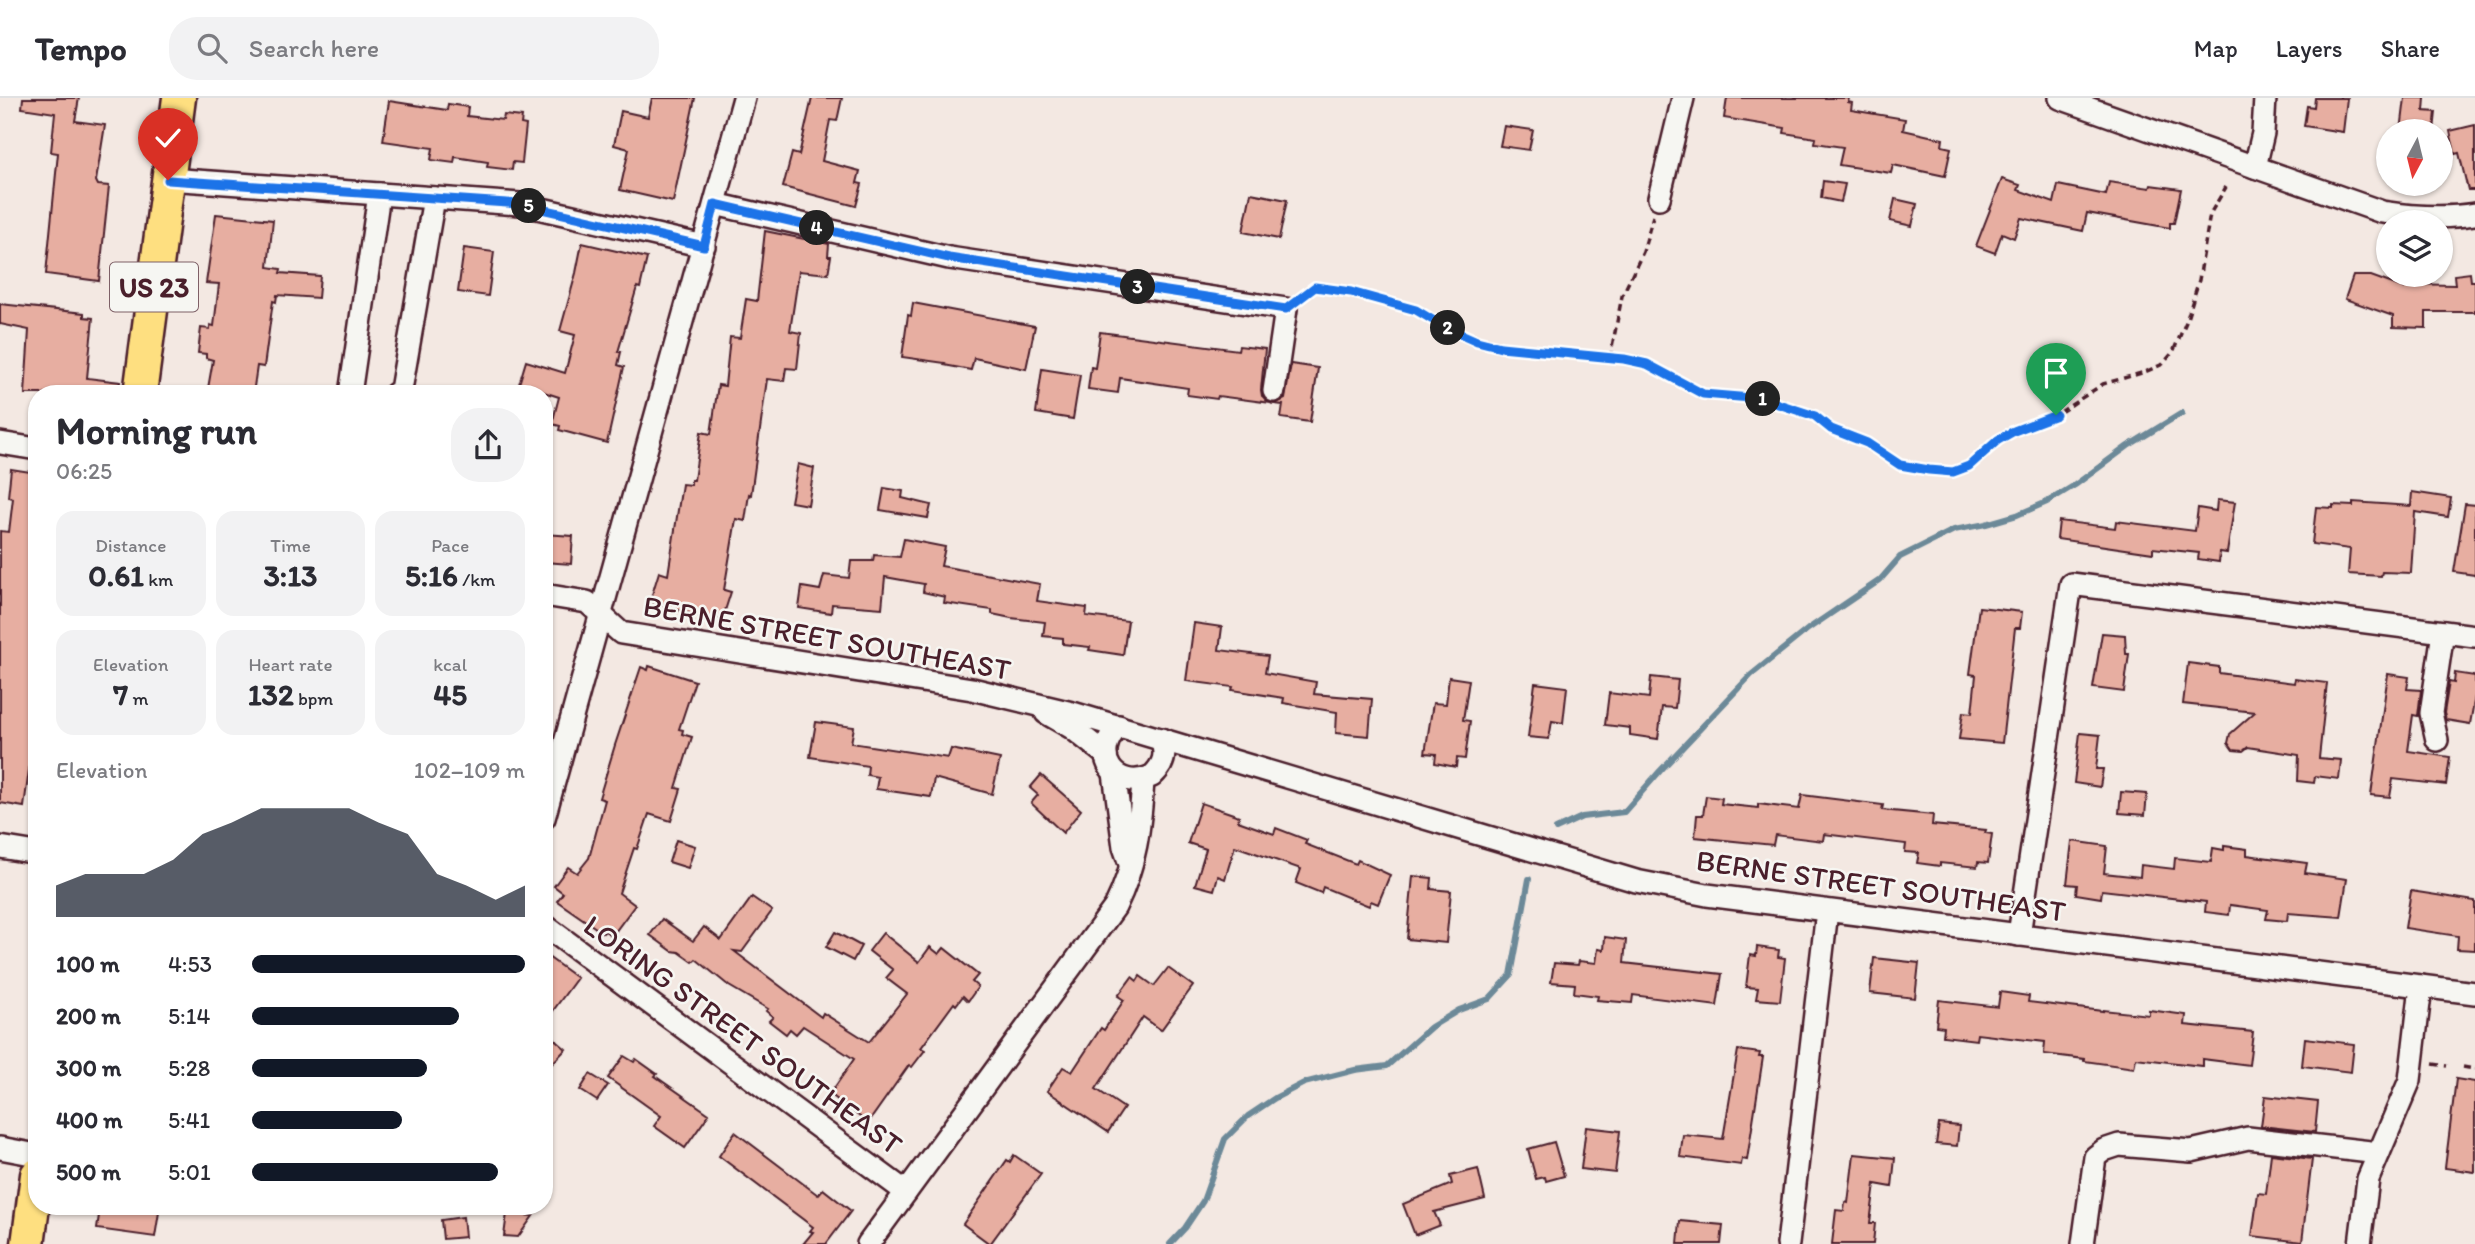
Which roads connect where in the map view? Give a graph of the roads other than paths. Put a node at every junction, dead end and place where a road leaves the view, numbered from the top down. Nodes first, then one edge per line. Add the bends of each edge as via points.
1 (179, 98) edge
2 (744, 98) edge
3 (1683, 98) edge
4 (2060, 98) edge
5 (2265, 98) edge
6 (2255, 167) junction
7 (168, 180) junction
8 (379, 194) junction
9 (434, 198) junction
10 (1659, 198) road end
11 (715, 204) junction
12 (2475, 214) edge
13 (704, 246) junction
14 (1281, 383) dead end
15 (141, 385) edge
16 (351, 385) edge
17 (402, 385) edge
18 (0, 443) edge
19 (28, 448) edge
20 (553, 596) edge
21 (601, 617) junction
22 (2443, 632) junction
23 (2475, 636) edge
24 (1029, 703) junction
25 (1119, 726) junction
26 (1161, 739) junction
27 (2437, 740) dead end
28 (1109, 763) junction
29 (1151, 775) junction
30 (1292, 778) junction
31 (553, 786) edge
32 (0, 847) edge
33 (28, 852) edge
34 (1130, 864) junction
35 (1827, 911) junction
36 (553, 932) edge
37 (2019, 935) junction
38 (2421, 986) junction
39 (2475, 993) edge
40 (0, 1148) edge
41 (28, 1153) edge
42 (2379, 1153) junction
43 (906, 1192) junction
44 (32, 1215) edge
45 (28, 1244) edge
46 (868, 1244) edge
47 (1788, 1244) edge
48 (2083, 1244) edge
49 (2360, 1244) edge

1 - 7 highway, US 23
2 - 11 street
3 - 10 street
4 - 6 street
5 - 6 street
6 - 12 street via 2382,212 2418,217
7 - 8 street
7 - 15 highway, US 23
8 - 9 street
8 - 16 street
9 - 13 street via 520,204
9 - 17 street
11 - 13 street
11 - 14 street via 949,258 1285,315 1296,322
13 - 21 street
18 - 19 street
20 - 21 street, BERNE STREET SOUTHEAST via 587,602
21 - 24 street, BERNE STREET SOUTHEAST via 621,633 972,689
21 - 31 street
22 - 23 street
22 - 27 street via 2431,713
22 - 37 street via 2071,584
24 - 25 street, BERNE STREET SOUTHEAST
24 - 28 street, BERNE STREET SOUTHEAST via 1072,729
25 - 26 street, BERNE STREET SOUTHEAST
25 - 28 street via 1110,734
26 - 29 street via 1164,760
26 - 30 street, BERNE STREET SOUTHEAST
28 - 29 street, BERNE STREET SOUTHEAST via 1122,779 1133,782
28 - 34 street
29 - 30 street, BERNE STREET SOUTHEAST via 1192,761
29 - 34 street
30 - 35 street, BERNE STREET SOUTHEAST via 1636,881
32 - 33 street
34 - 43 street via 1128,881 1115,907
35 - 37 street, BERNE STREET SOUTHEAST
35 - 47 street
36 - 43 street, LORING STREET SOUTHEAST
37 - 38 street, BERNE STREET SOUTHEAST
38 - 39 street, BERNE STREET SOUTHEAST
38 - 42 street via 2410,1080
40 - 41 street
42 - 48 street via 2248,1139 2191,1151 2119,1145 2095,1157
42 - 49 street via 2368,1179
43 - 46 street
44 - 45 highway

